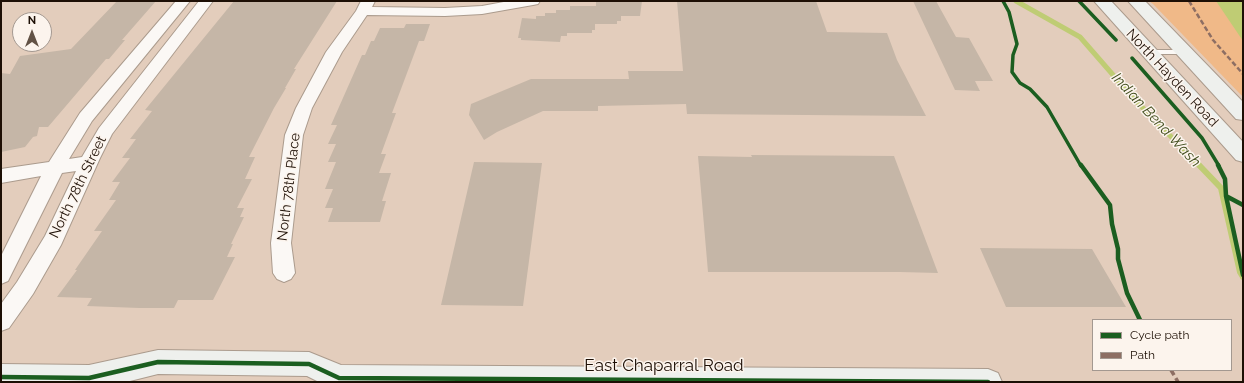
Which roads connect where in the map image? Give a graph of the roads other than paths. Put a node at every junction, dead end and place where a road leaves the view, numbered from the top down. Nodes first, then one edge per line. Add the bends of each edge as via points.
1 (183, 1) edge
2 (206, 1) edge
3 (533, 1) edge
4 (1102, 1) edge
5 (1136, 1) edge
6 (366, 6) edge
7 (1148, 52) junction
8 (1186, 52) junction
9 (1243, 114) edge
10 (1243, 155) edge
11 (88, 163) junction
12 (54, 169) junction
13 (1, 176) edge
14 (284, 273) dead end
15 (1, 275) edge
16 (1, 321) edge
17 (1, 377) edge
18 (96, 380) edge
19 (335, 380) edge
20 (792, 381) edge
21 (846, 381) edge
22 (988, 382) edge

1 - 12 street, North 78th Street via 86,117
2 - 11 street, North 78th Street via 105,132
3 - 6 street via 482,10 445,12
4 - 7 main road, North Hayden Road
5 - 8 main road, North Hayden Road
6 - 14 street, North 78th Place via 334,52 304,108 294,135 281,243
7 - 8 lane
7 - 10 main road, North Hayden Road
8 - 9 main road, North Hayden Road
11 - 12 street
11 - 16 street, North 78th Street via 54,239 25,288
12 - 13 street
12 - 15 street, North 78th Street
17 - 18 main road, East Chaparral Road
18 - 19 main road, East Chaparral Road via 158,362 309,364
19 - 20 main road, East Chaparral Road
20 - 21 main road, East Chaparral Road
21 - 22 main road, East Chaparral Road

